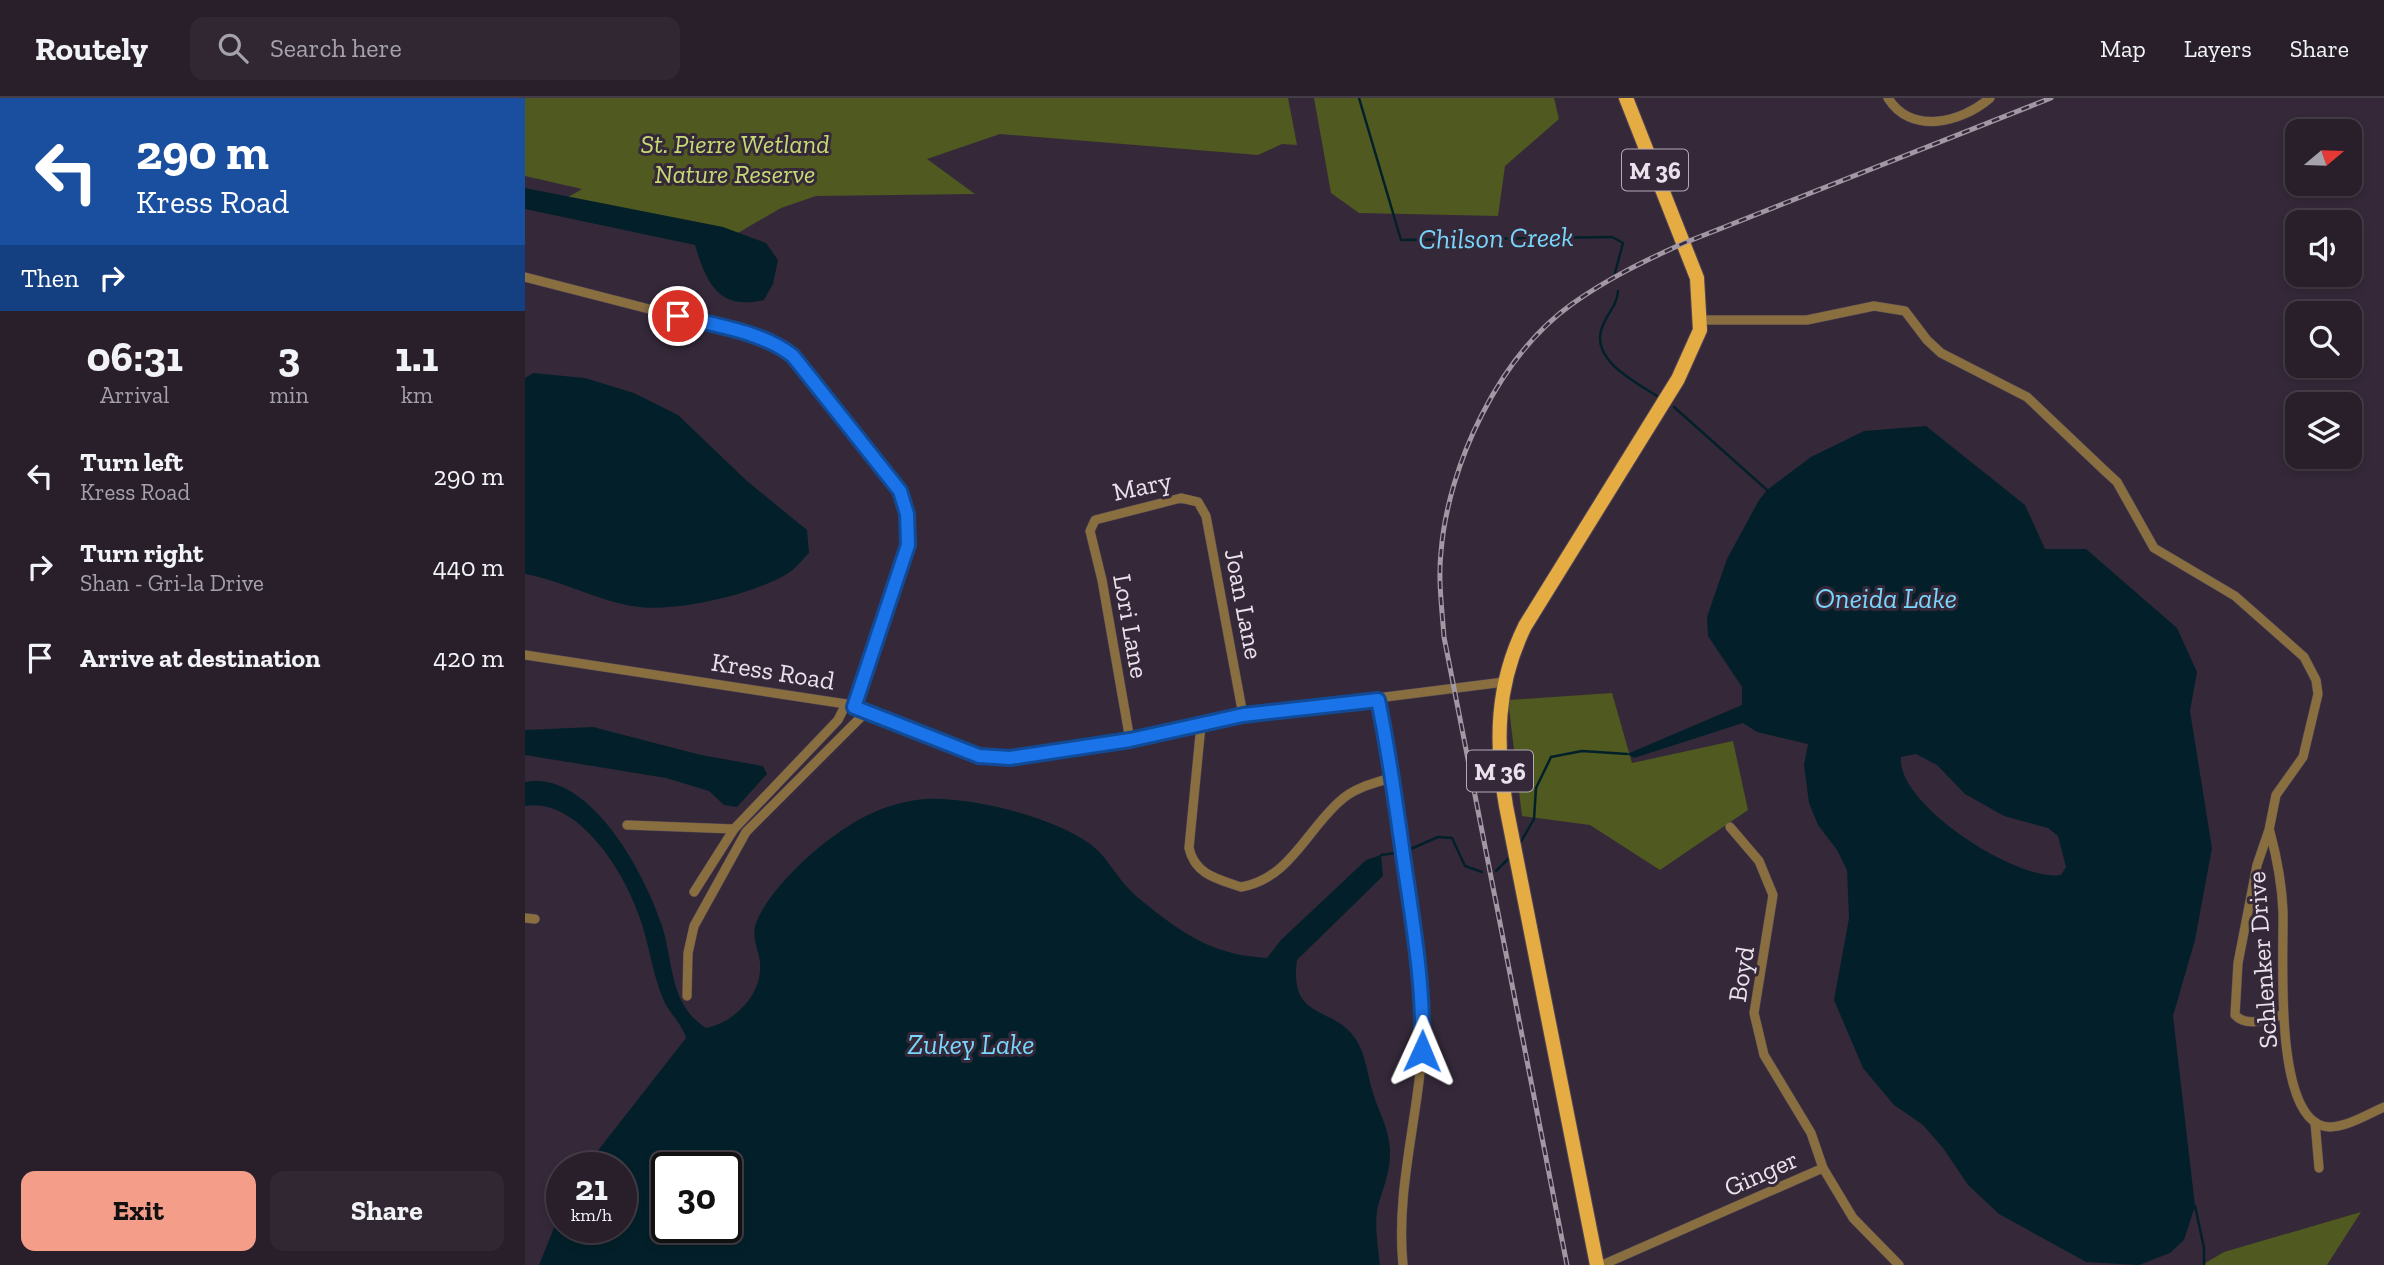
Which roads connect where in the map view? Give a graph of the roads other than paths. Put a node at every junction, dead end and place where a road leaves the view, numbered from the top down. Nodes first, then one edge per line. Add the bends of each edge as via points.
1 (1626, 98) edge
2 (1888, 98) edge
3 (1990, 98) edge
4 (525, 277) edge
5 (1702, 320) junction
6 (1198, 502) joint
7 (1094, 520) joint
8 (525, 654) edge
9 (1504, 682) junction
10 (1378, 700) junction
11 (850, 706) junction
12 (866, 712) junction
13 (1243, 715) junction
14 (1201, 725) junction
15 (1130, 740) junction
16 (1394, 777) junction
17 (627, 825) dead end
18 (1730, 827) dead end
19 (734, 829) junction
20 (2269, 830) junction
21 (694, 892) dead end
22 (525, 918) edge
23 (535, 919) dead end
24 (687, 996) dead end
25 (2283, 1015) junction
26 (2384, 1107) edge
27 (2315, 1122) junction
28 (1823, 1168) junction
29 (2319, 1168) dead end
30 (1403, 1265) edge
31 (1600, 1265) edge
32 (1899, 1265) edge

1 - 5 main road, M 36 via 1697,278
2 - 3 street via 1905,117 1926,124
4 - 11 street via 779,345 793,356 892,480 907,514 908,545
5 - 9 main road, M 36 via 1687,365 1527,623
5 - 20 street via 1807,320 1874,306 1902,310 1941,353 2027,397 2117,482 2154,548 2235,596 2312,669 2318,694 2303,757 2276,795
6 - 7 street, Mary via 1181,498
6 - 13 street, Joan Lane via 1206,516
7 - 15 street, Lori Lane via 1090,531
8 - 11 street, Kress Road
9 - 10 street, Kress Road
9 - 31 main road, M 36 via 1498,731 1504,795
10 - 13 street, Kress Road
10 - 16 street
11 - 12 street, Kress Road
11 - 19 street
12 - 15 street, Kress Road via 979,756 1041,755
12 - 24 street via 746,832 694,926
13 - 14 street, Kress Road
14 - 15 street, Kress Road
14 - 16 street via 1191,858 1204,873 1241,887 1275,875 1339,801
16 - 30 street via 1423,1025 1402,1188
17 - 19 street
18 - 28 street, Boyd via 1759,861 1773,895 1755,999 1756,1031 1769,1063 1811,1133
19 - 21 street
20 - 25 street, Schlenker Drive via 2283,910
20 - 25 street via 2257,865 2238,963 2235,1015 2253,1022
22 - 23 street
25 - 27 street, Schlenker Drive via 2297,1096
26 - 27 street via 2337,1126
27 - 29 street, Schlenker Drive
28 - 31 street, Ginger
28 - 32 street, Ginger via 1853,1218

